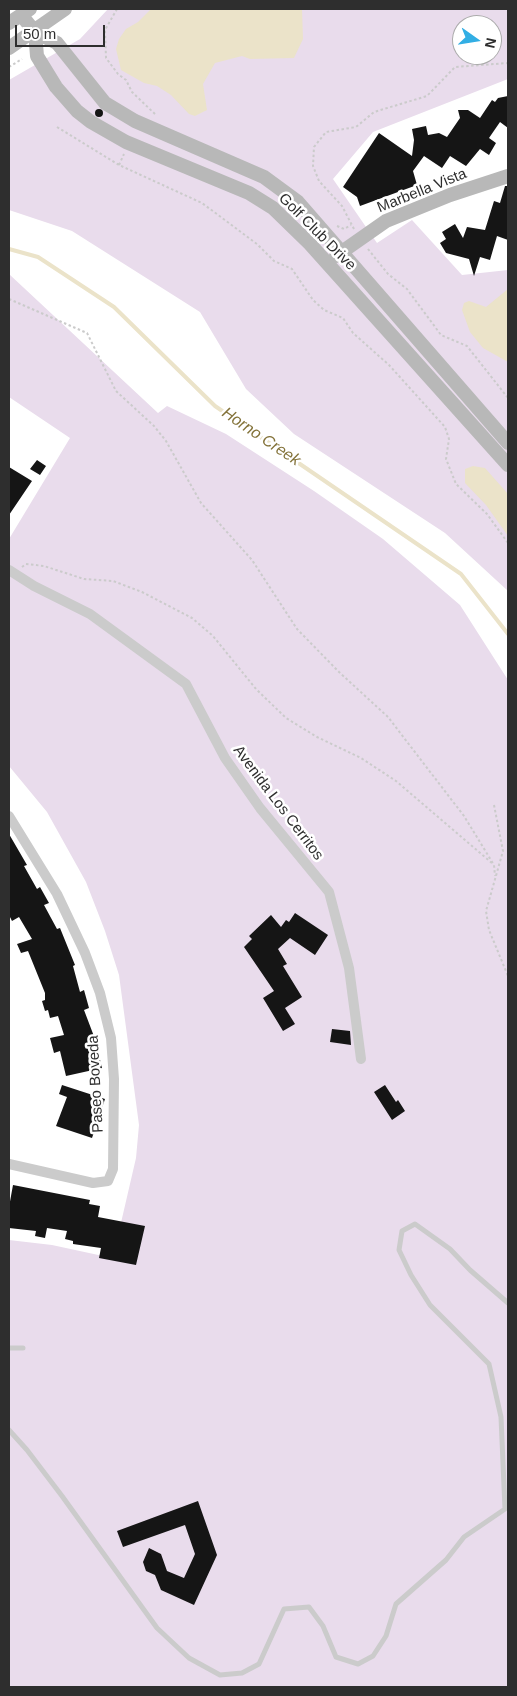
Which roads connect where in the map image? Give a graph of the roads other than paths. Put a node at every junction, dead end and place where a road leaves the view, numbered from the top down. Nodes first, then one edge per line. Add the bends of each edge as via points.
1 (65, 9) edge
2 (23, 11) edge
3 (9, 23) edge
4 (35, 32) junction
5 (9, 48) edge
6 (508, 176) edge
7 (341, 251) junction
8 (328, 264) junction
9 (508, 443) edge
10 (508, 465) edge
11 (12, 571) edge
12 (9, 816) edge
13 (361, 1060) dead end
14 (9, 1164) edge
15 (508, 1303) edge
16 (9, 1348) edge
17 (23, 1348) dead end
18 (9, 1430) edge

1 - 4 street
2 - 3 street
2 - 4 street, Golf Club Drive
4 - 5 street
4 - 7 street, Golf Club Drive via 57,43 105,103 135,122 264,177 298,202
4 - 8 street, Golf Club Drive via 37,56 56,86 78,111 126,142 249,193 273,208
6 - 7 street, Marbella Vista via 394,218
7 - 8 street, Marbella Vista
7 - 9 street, Golf Club Drive
8 - 10 street, Golf Club Drive
11 - 13 street, Avenida Los Cerritos via 90,614 186,684 224,758 260,808 329,892 349,968
12 - 14 street, Paseo Boveda via 57,894 100,993 112,1038 114,1169 108,1181 92,1183
15 - 18 lane via 450,1249 415,1224 402,1232 399,1250 430,1304 489,1364 501,1417 506,1508 464,1537 446,1560 396,1604 386,1636 373,1656 358,1664 336,1657 323,1626 309,1607 284,1609 258,1664 242,1673 220,1675 189,1658 157,1628 50,1480
16 - 17 lane

